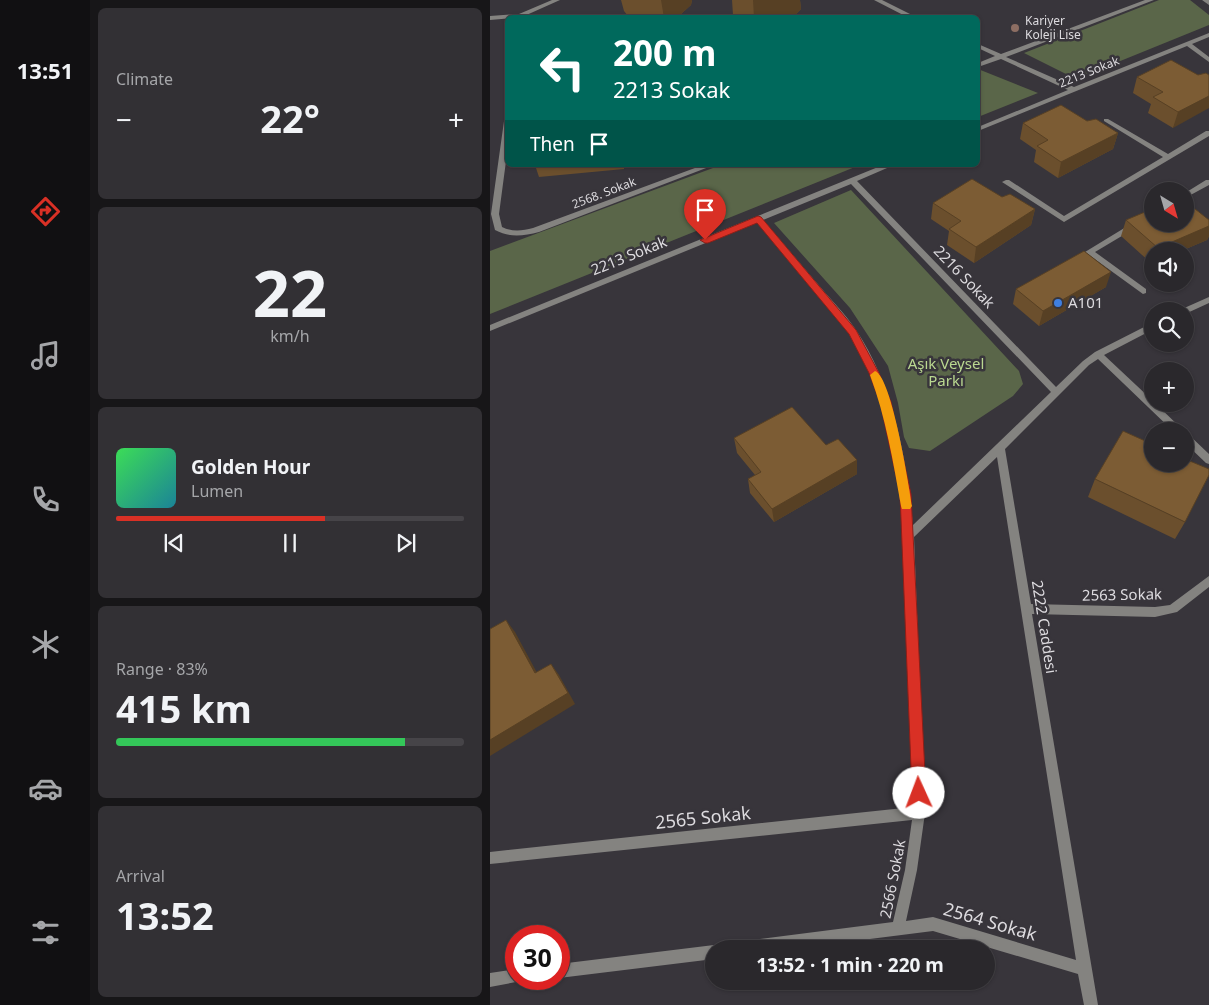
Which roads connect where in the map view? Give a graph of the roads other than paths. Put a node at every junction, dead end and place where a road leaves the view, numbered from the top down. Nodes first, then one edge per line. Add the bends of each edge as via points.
1 (557, 0) edge
2 (877, 0) edge
3 (1151, 0) edge
4 (1205, 0) edge
5 (1209, 3) edge
6 (523, 15) edge
7 (910, 15) edge
8 (505, 17) edge
9 (490, 18) edge
10 (1209, 35) edge
11 (1188, 44) junction
12 (980, 47) edge
13 (1001, 56) junction
14 (1209, 60) edge
15 (980, 64) edge
16 (1074, 90) junction
17 (1106, 120) dead end
18 (980, 128) edge
19 (1209, 132) edge
20 (505, 137) edge
21 (1167, 157) junction
22 (705, 167) edge
23 (885, 167) edge
24 (852, 180) junction
25 (1006, 182) dead end
26 (1209, 182) edge
27 (1194, 191) edge
28 (758, 219) junction
29 (1144, 220) edge
30 (1143, 291) dead end
31 (1209, 300) edge
32 (1194, 307) edge
33 (490, 328) edge
34 (1144, 330) edge
35 (1098, 354) junction
36 (1056, 392) junction
37 (1170, 422) edge
38 (1194, 446) edge
39 (1000, 448) junction
40 (1209, 460) edge
41 (909, 535) junction
42 (1209, 581) edge
43 (1026, 609) junction
44 (919, 813) junction
45 (490, 858) edge
46 (898, 928) junction
47 (805, 940) edge
48 (705, 953) edge
49 (1084, 969) junction
50 (570, 970) edge
51 (505, 978) edge
52 (490, 980) edge
53 (1091, 1005) edge

1 - 6 street
2 - 7 street
3 - 13 street
4 - 5 street
8 - 9 street
10 - 11 street, 2213 Sokak
11 - 14 street
11 - 16 street, 2213 Sokak
12 - 13 street
13 - 15 street
13 - 16 street
16 - 18 street, 2213 Sokak
17 - 21 street
19 - 21 street
20 - 22 street, 2568. Sokak via 495,214 498,228 504,232 536,230
21 - 25 street via 1064,219
23 - 24 street, 2213 Sokak
24 - 28 street, 2213 Sokak
24 - 36 street, 2216 Sokak
26 - 27 street
28 - 33 street, 2213 Sokak
28 - 41 street, 2566 Sokak via 848,326 874,373 885,402 900,463
29 - 30 street via 1089,252
31 - 32 street
34 - 35 street
35 - 36 street
35 - 37 street
36 - 39 street
38 - 40 street
39 - 41 street
39 - 43 street, 2222 Caddesi
41 - 44 street, 2566 Sokak
42 - 43 street, 2563 Sokak via 1173,608 1155,612
43 - 49 street, 2222 Caddesi
44 - 45 street, 2565 Sokak
44 - 46 street, 2566 Sokak via 912,870
46 - 47 street, 2564 Sokak
46 - 49 street, 2564 Sokak via 933,924
48 - 50 street
49 - 53 street, 2222 Caddesi
51 - 52 street

